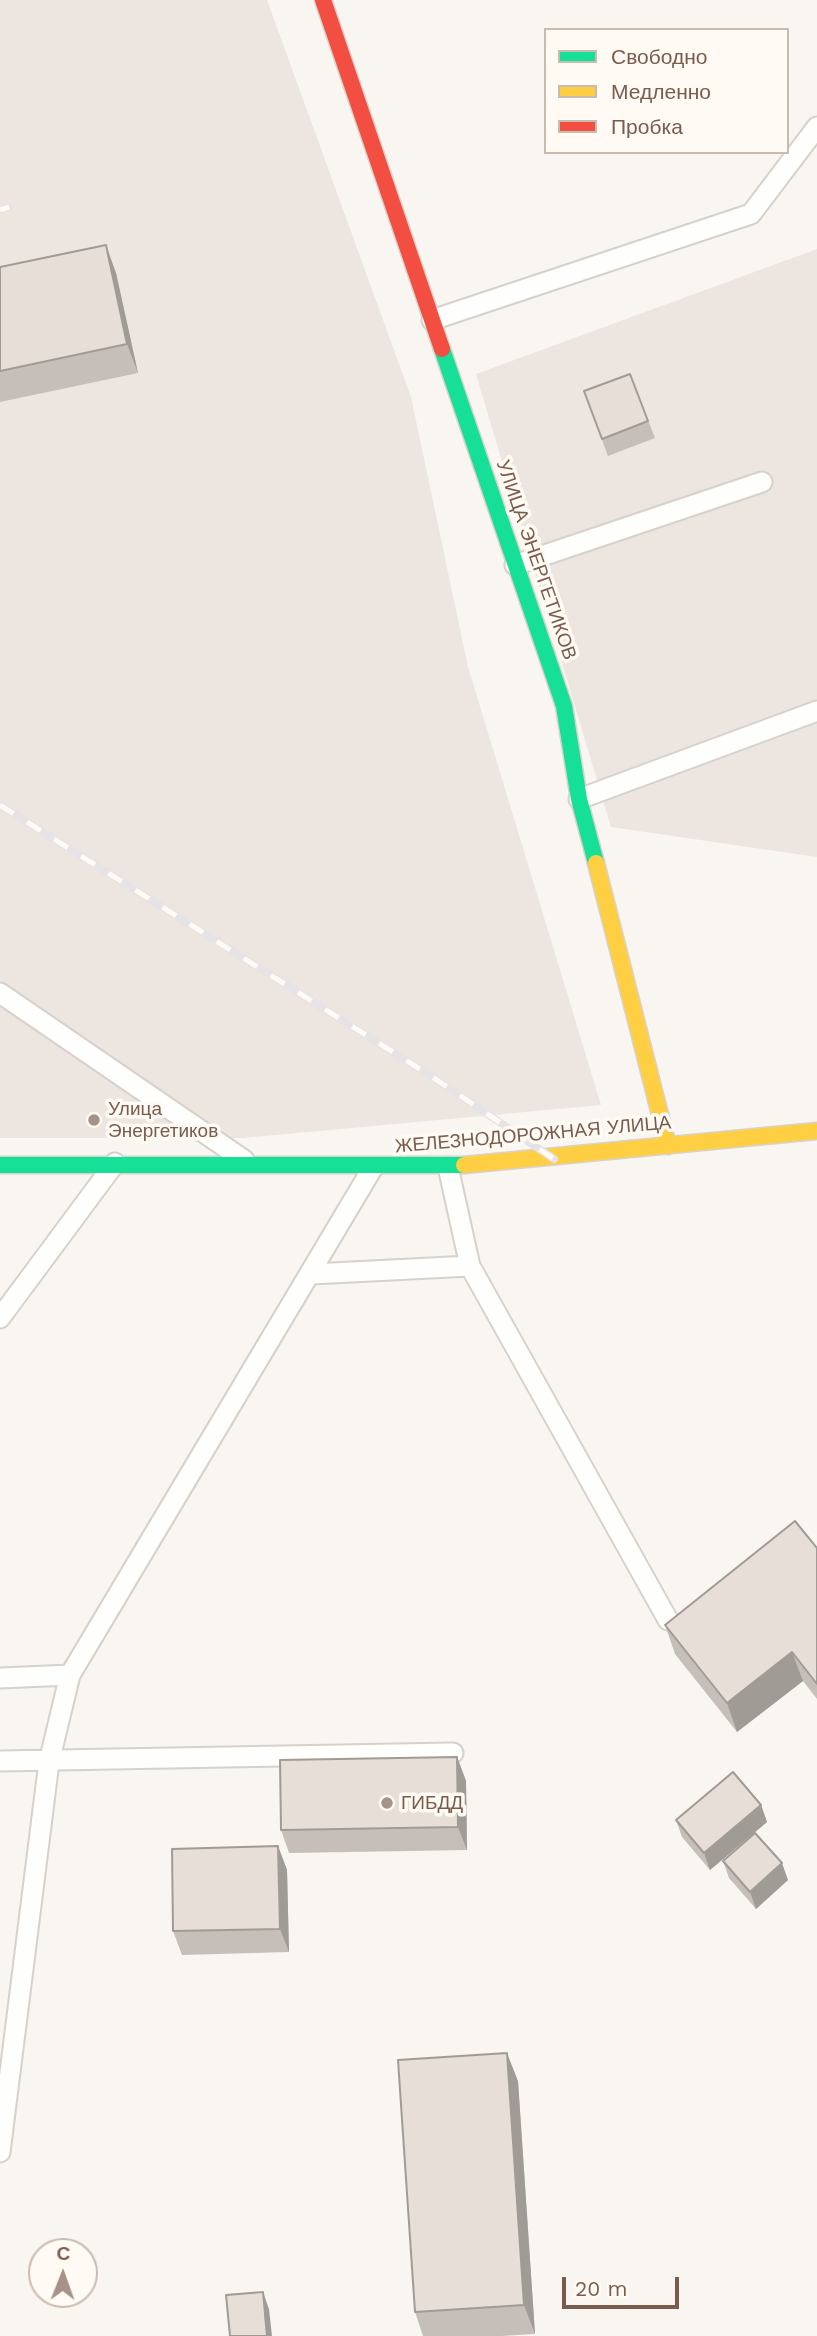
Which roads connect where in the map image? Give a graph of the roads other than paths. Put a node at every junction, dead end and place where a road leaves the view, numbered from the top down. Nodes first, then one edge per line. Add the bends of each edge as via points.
1 (323, 0) edge
2 (817, 127) edge
3 (432, 320) junction
4 (762, 482) dead end
5 (516, 565) junction
6 (817, 711) edge
7 (579, 799) junction
8 (0, 993) edge
9 (817, 1130) edge
10 (668, 1146) junction
11 (115, 1163) junction
12 (0, 1165) edge
13 (253, 1166) junction
14 (448, 1167) junction
15 (372, 1168) junction
16 (470, 1266) junction
17 (312, 1274) junction
18 (0, 1318) edge
19 (668, 1620) edge
20 (70, 1675) junction
21 (0, 1678) edge
22 (453, 1753) dead end
23 (0, 1761) edge
24 (49, 1762) junction
25 (0, 2152) edge

1 - 3 street, УЛИЦА ЭНЕРГЕТИКОВ
2 - 3 lane via 751,214
3 - 5 street, УЛИЦА ЭНЕРГЕТИКОВ
4 - 5 lane
5 - 7 street, УЛИЦА ЭНЕРГЕТИКОВ via 564,706
6 - 7 lane
7 - 10 street, УЛИЦА ЭНЕРГЕТИКОВ
8 - 13 lane
9 - 10 street, ЖЕЛЕЗНОДОРОЖНАЯ УЛИЦА
10 - 14 street, ЖЕЛЕЗНОДОРОЖНАЯ УЛИЦА
11 - 12 street, ЖЕЛЕЗНОДОРОЖНАЯ УЛИЦА
11 - 13 street, ЖЕЛЕЗНОДОРОЖНАЯ УЛИЦА
11 - 18 lane
13 - 15 street, ЖЕЛЕЗНОДОРОЖНАЯ УЛИЦА
14 - 15 street, ЖЕЛЕЗНОДОРОЖНАЯ УЛИЦА
14 - 16 lane
15 - 17 lane
16 - 17 lane
16 - 19 lane
17 - 20 lane
20 - 21 lane
20 - 24 lane
22 - 24 lane
23 - 24 lane
24 - 25 lane

